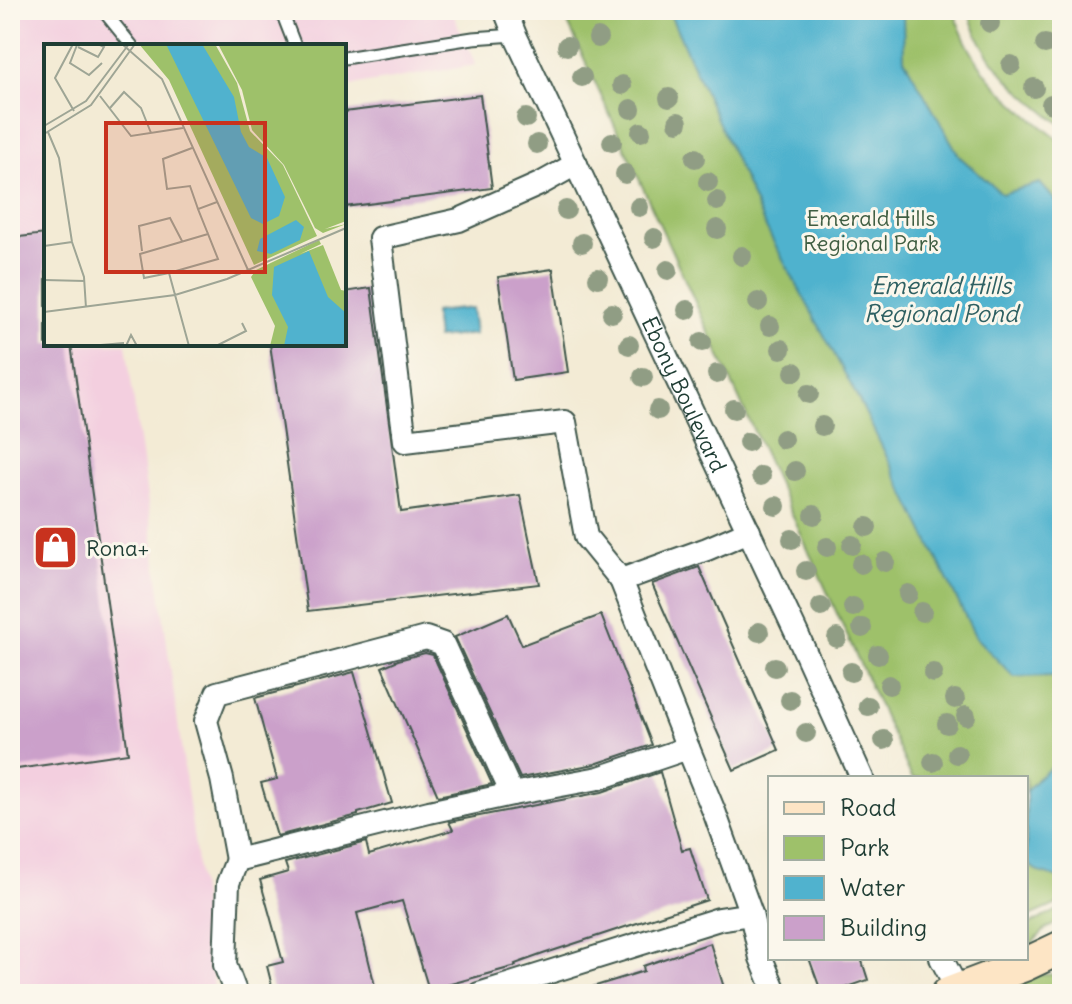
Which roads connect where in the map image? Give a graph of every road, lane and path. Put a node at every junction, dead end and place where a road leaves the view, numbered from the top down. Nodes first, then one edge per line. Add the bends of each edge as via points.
1 (103, 10) edge
2 (281, 10) edge
3 (505, 10) edge
4 (515, 35) junction
5 (130, 44) edge
6 (294, 44) edge
7 (346, 58) edge
8 (576, 164) junction
9 (749, 531) junction
10 (621, 580) junction
11 (688, 748) junction
12 (861, 776) edge
13 (512, 794) junction
14 (237, 860) junction
15 (751, 914) junction
16 (1062, 947) edge
17 (942, 960) edge
18 (774, 989) dead end
19 (953, 992) edge
20 (236, 994) edge
21 (479, 994) edge

1 - 5 lane
2 - 6 lane
3 - 4 street, Ebony Boulevard
4 - 7 lane
4 - 8 street, Ebony Boulevard
8 - 9 street, Ebony Boulevard
8 - 10 street via 459,220 380,238 405,441 565,422 586,537
9 - 10 street
9 - 12 street, Ebony Boulevard
10 - 11 street
11 - 13 street via 599,778
11 - 15 street
13 - 14 street
13 - 14 street via 443,644 426,638 217,693 206,721
14 - 20 street via 228,883 225,965
15 - 18 street
15 - 21 street via 719,919
16 - 19 street
17 - 19 street

